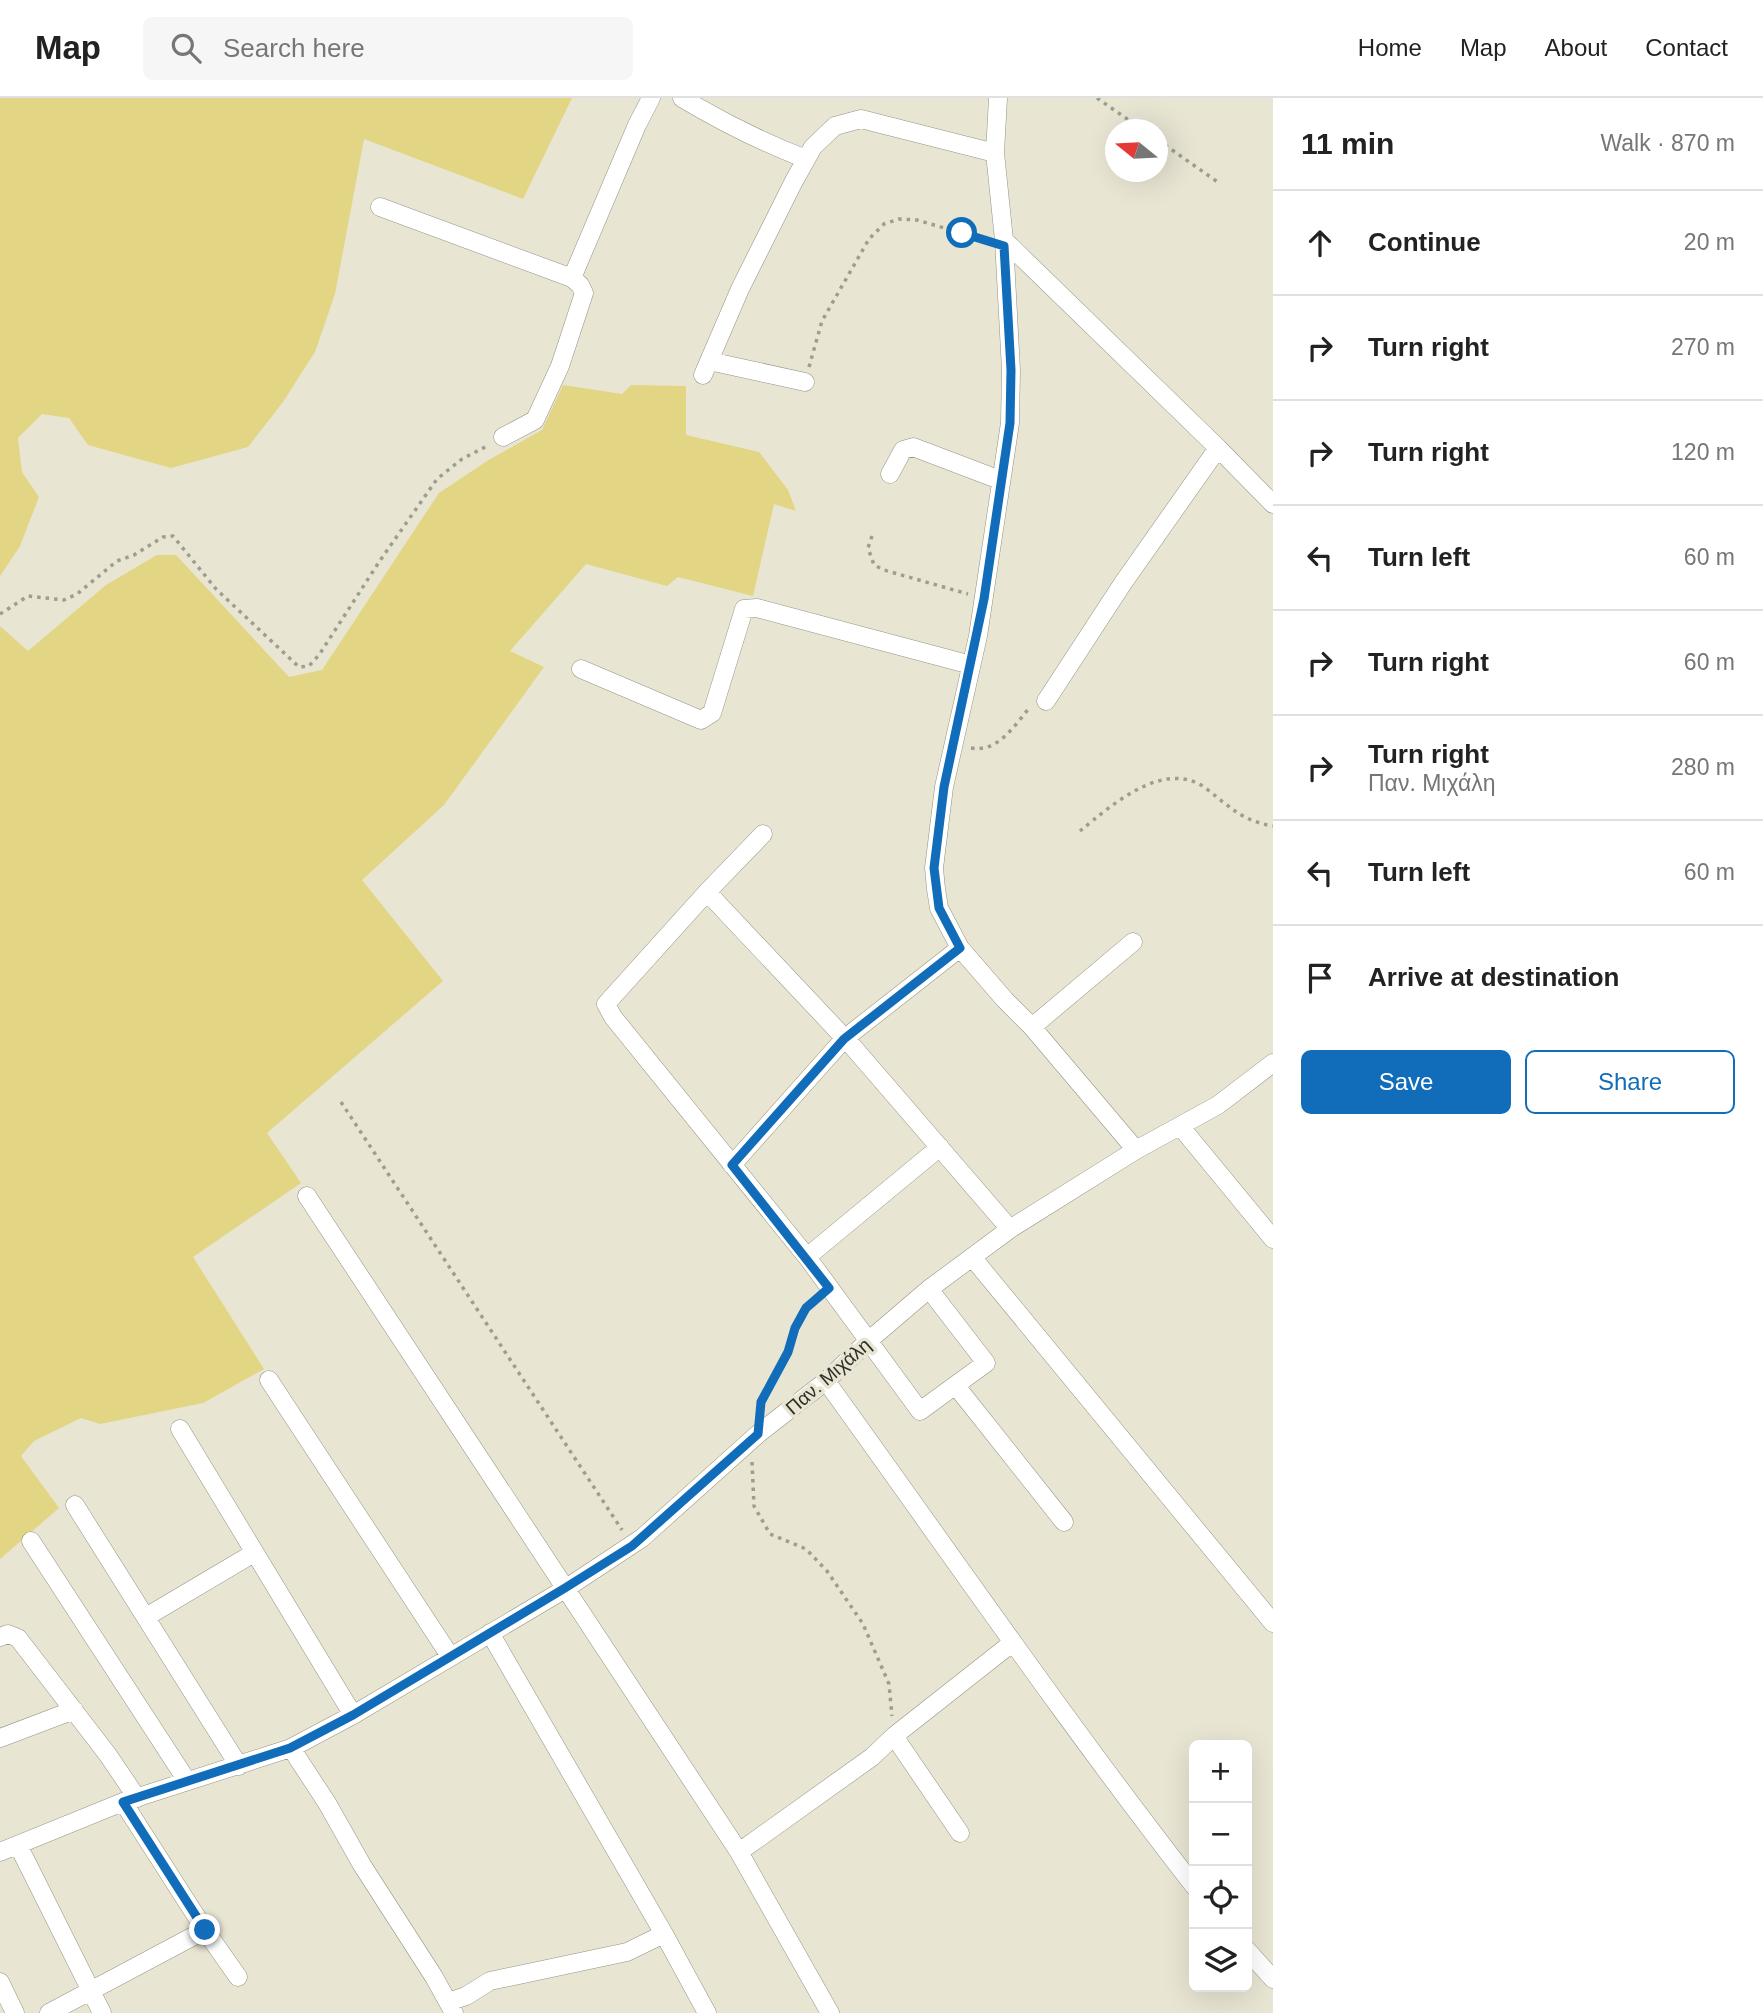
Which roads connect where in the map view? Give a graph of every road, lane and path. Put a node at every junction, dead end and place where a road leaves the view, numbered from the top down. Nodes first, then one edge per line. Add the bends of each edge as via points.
1 (651, 98) edge
2 (681, 98) edge
3 (998, 98) edge
4 (1097, 98) edge
5 (1127, 119) edge
6 (1168, 148) edge
7 (995, 153) junction
8 (806, 159) junction
9 (1219, 183) dead end
10 (380, 207) dead end
11 (1004, 243) junction
12 (572, 278) junction
13 (805, 382) joint
14 (503, 437) joint
15 (1218, 448) junction
16 (890, 474) dead end
17 (1000, 480) junction
18 (1273, 503) edge
19 (872, 536) dead end
20 (984, 599) junction
21 (0, 614) edge
22 (971, 665) junction
23 (581, 669) dead end
24 (1046, 701) joint
25 (954, 740) junction
26 (1273, 826) edge
27 (1080, 831) dead end
28 (763, 834) dead end
29 (707, 892) junction
30 (1133, 942) dead end
31 (960, 948) junction
32 (1032, 1027) junction
33 (844, 1039) junction
34 (1273, 1063) edge
35 (341, 1102) dead end
36 (1180, 1126) junction
37 (940, 1147) junction
38 (1136, 1150) junction
39 (732, 1165) junction
40 (307, 1196) dead end
41 (1010, 1229) junction
42 (1273, 1239) edge
43 (972, 1257) junction
44 (807, 1258) junction
45 (829, 1288) junction
46 (929, 1289) junction
47 (867, 1342) junction
48 (269, 1380) dead end
49 (826, 1381) junction
50 (956, 1386) junction
51 (180, 1429) dead end
52 (758, 1434) junction
53 (75, 1505) dead end
54 (1064, 1522) dead end
55 (31, 1541) dead end
56 (632, 1546) junction
57 (254, 1553) junction
58 (565, 1588) junction
59 (146, 1617) junction
60 (1273, 1623) edge
61 (490, 1633) junction
62 (0, 1637) edge
63 (1012, 1643) junction
64 (450, 1656) junction
65 (74, 1710) junction
66 (353, 1715) junction
67 (894, 1736) junction
68 (0, 1738) edge
69 (290, 1748) junction
70 (239, 1766) junction
71 (187, 1781) junction
72 (130, 1800) junction
73 (960, 1833) dead end
74 (18, 1845) junction
75 (0, 1852) edge
76 (739, 1852) junction
77 (1189, 1879) edge
78 (205, 1930) junction
79 (664, 1934) junction
80 (1252, 1956) edge
81 (238, 1977) dead end
82 (1273, 1979) edge
83 (0, 1982) edge
84 (90, 1990) junction
85 (451, 2007) edge
86 (15, 2013) edge
87 (49, 2013) edge
88 (102, 2013) edge
89 (707, 2013) edge
90 (830, 2013) edge

1 - 12 street
2 - 8 street via 764,143
3 - 7 street
4 - 5 path
6 - 9 path
7 - 8 street via 861,119 835,126
7 - 11 street
8 - 13 street via 706,368
10 - 12 street
11 - 13 path via 917,220 884,224 869,239 822,321
11 - 15 street
11 - 17 street via 1011,370 1010,423
12 - 14 street via 584,293 560,366 535,419
14 - 21 path via 462,459 437,480 309,666 299,667 285,656 216,589 173,536 117,561 64,600 28,596
15 - 18 street
15 - 24 street
16 - 17 street via 903,450 913,447
17 - 20 street
19 - 20 path via 868,548 874,565
20 - 22 street
22 - 23 street via 757,608 744,609 712,713 701,720
22 - 25 street
24 - 25 path via 1032,704 992,747 964,747
25 - 31 street via 934,868 939,908
26 - 27 path via 1240,816 1205,787 1184,779 1160,779 1133,792
28 - 29 street
29 - 33 street
29 - 39 street via 607,1004
30 - 32 street
31 - 32 street
31 - 33 street
32 - 38 street
33 - 37 street
33 - 39 street
34 - 36 street, Παν. Μιχάλη via 1218,1105
35 - 56 path
36 - 38 street, Παν. Μιχάλη
36 - 42 street
37 - 41 street
37 - 44 street
38 - 41 street, Παν. Μιχάλη
39 - 44 street
40 - 58 street
41 - 43 street, Παν. Μιχάλη
43 - 46 street, Παν. Μιχάλη
43 - 60 street
44 - 45 street
45 - 47 street
45 - 52 path via 806,1308 795,1328 788,1352 761,1402
46 - 47 street, Παν. Μιχάλη
46 - 50 street via 986,1363
47 - 49 street, Παν. Μιχάλη
47 - 50 street via 920,1411
48 - 64 street
49 - 52 street, Παν. Μιχάλη
49 - 63 street
50 - 54 street
51 - 57 street
52 - 56 street, Παν. Μιχάλη
52 - 67 path via 752,1463 754,1506 769,1534 806,1549 863,1624 889,1684
53 - 59 street
55 - 71 street
56 - 58 street, Παν. Μιχάλη
57 - 59 street
57 - 66 street
58 - 61 street, Παν. Μιχάλη
58 - 76 street
59 - 70 street
61 - 64 street, Παν. Μιχάλη
61 - 79 street
62 - 65 street via 18,1638
63 - 67 street
63 - 77 street
64 - 66 street, Παν. Μιχάλη
65 - 68 street
65 - 72 street via 108,1755
66 - 69 street, Παν. Μιχάλη
67 - 73 street
67 - 76 street via 872,1757
69 - 70 street, Παν. Μιχάλη
69 - 85 street
70 - 71 street, Παν. Μιχάλη
71 - 72 street, Παν. Μιχάλη
72 - 74 street, Παν. Μιχάλη
72 - 78 street
74 - 75 street, Παν. Μιχάλη
74 - 84 street
76 - 90 street
78 - 81 street
78 - 84 street
79 - 85 street via 627,1952 490,1981
79 - 89 street
80 - 82 street
83 - 86 street
84 - 87 street
84 - 88 street

